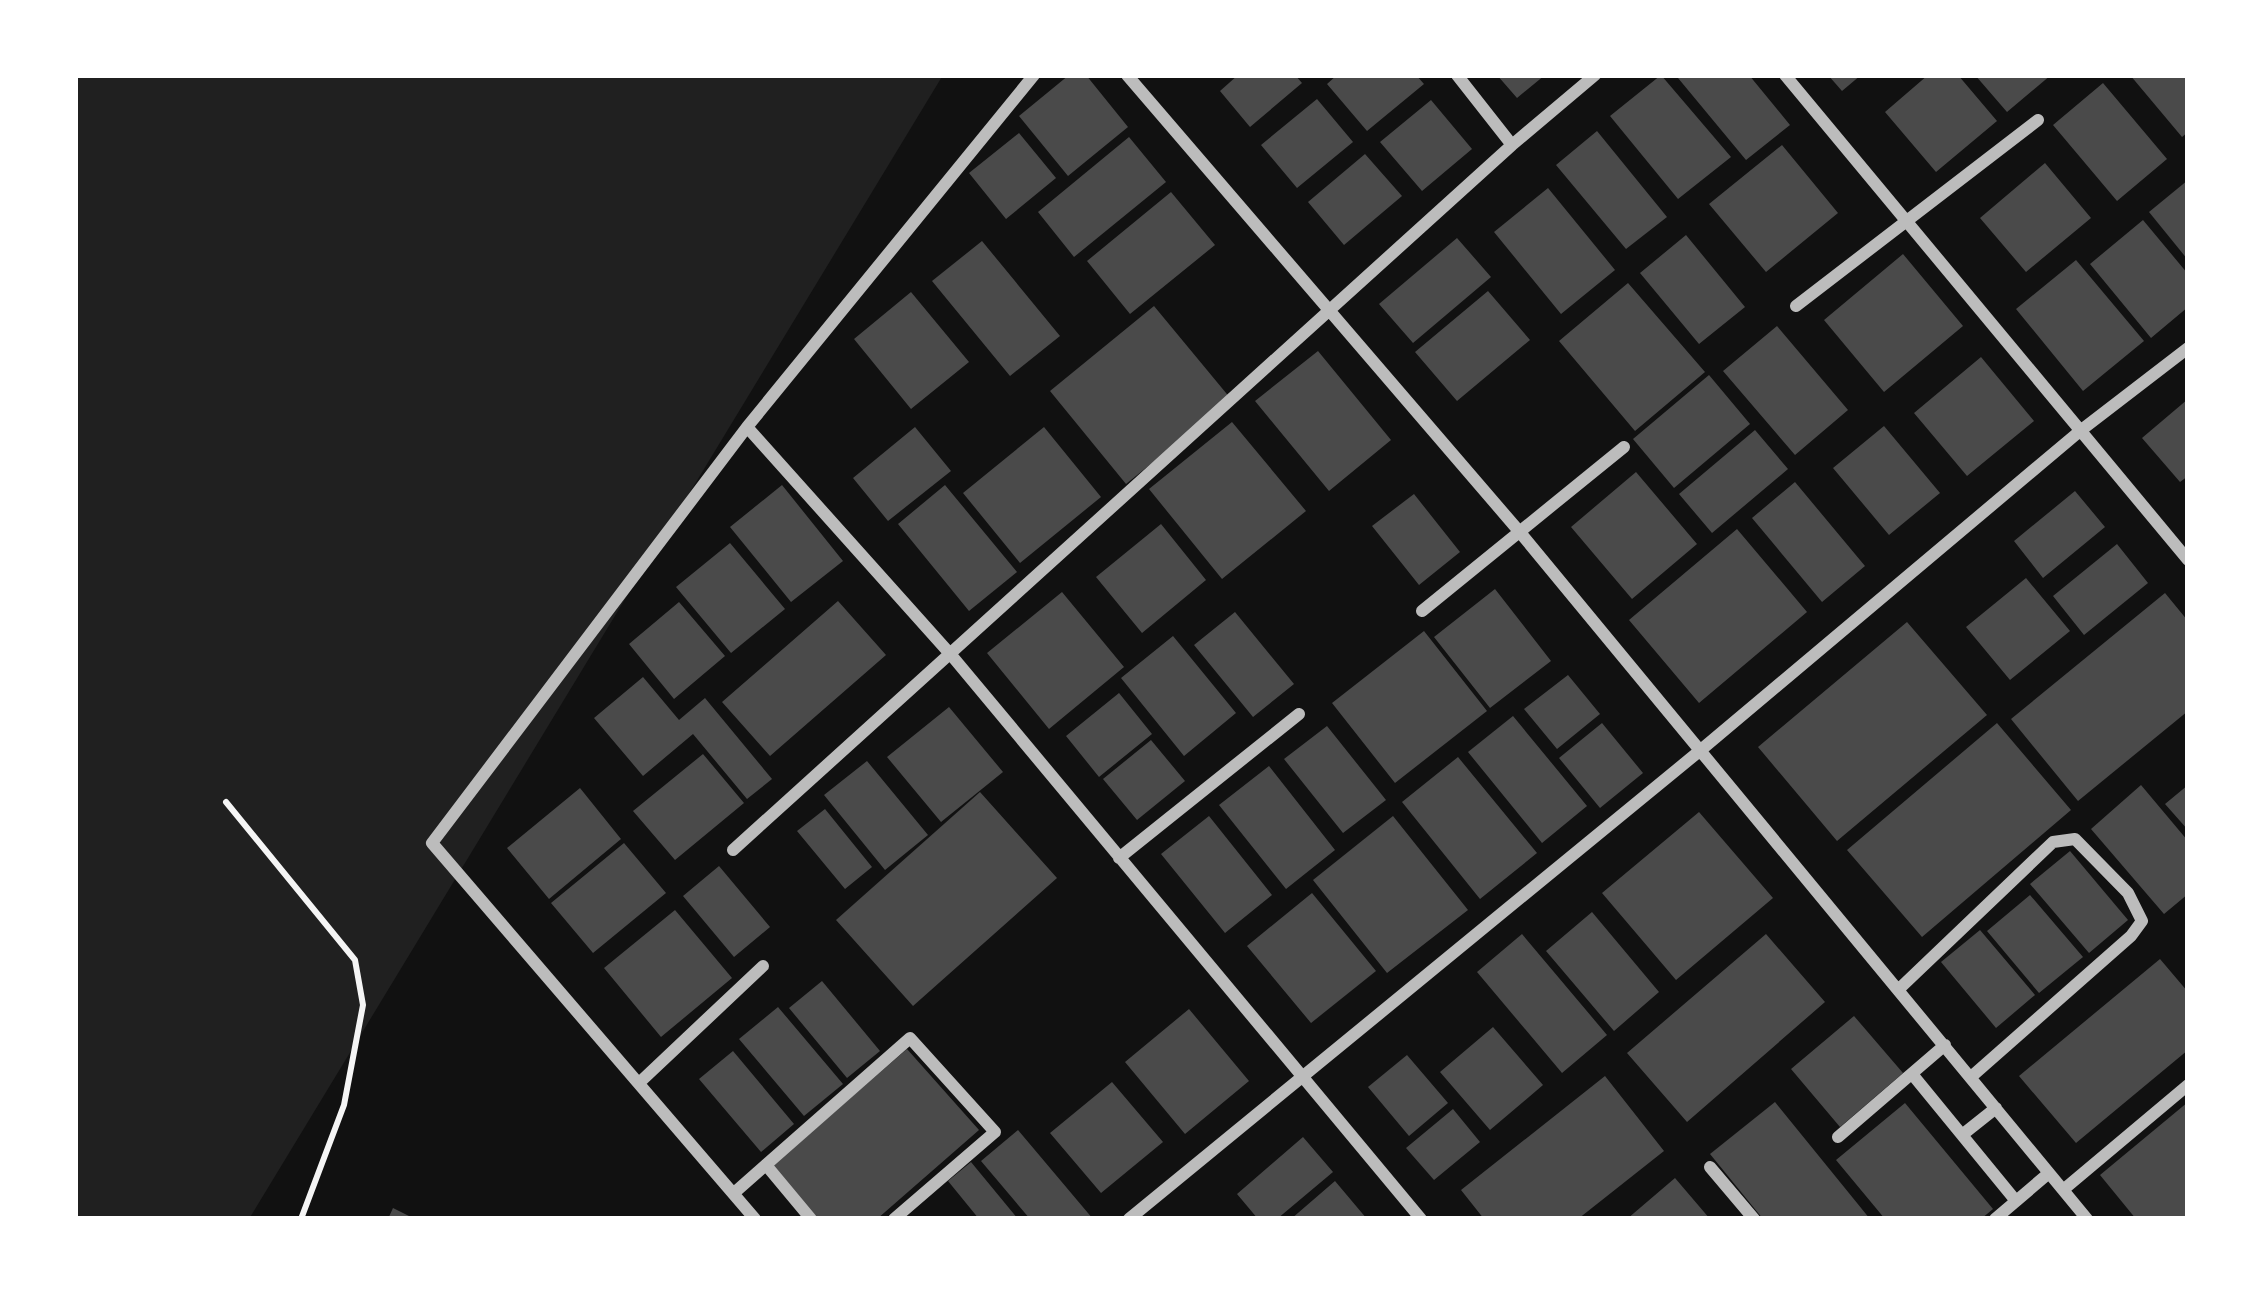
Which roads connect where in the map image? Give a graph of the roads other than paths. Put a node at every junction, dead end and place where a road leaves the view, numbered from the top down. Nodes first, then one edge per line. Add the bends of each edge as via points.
1 (1034, 75) edge
2 (1127, 75) edge
3 (1457, 75) edge
4 (1595, 75) edge
5 (1785, 75) edge
6 (2038, 120) dead end
7 (1512, 145) junction
8 (1906, 221) junction
9 (1796, 306) dead end
10 (1328, 314) junction
11 (2188, 348) edge
12 (747, 427) junction
13 (2080, 431) junction
14 (1624, 447) dead end
15 (1518, 530) junction
16 (2188, 560) edge
17 (1422, 610) dead end
18 (952, 656) junction
19 (1298, 714) dead end
20 (1702, 749) junction
21 (734, 850) dead end
22 (1120, 858) junction
23 (763, 966) dead end
24 (1899, 989) junction
25 (1945, 1046) junction
26 (1912, 1074) junction
27 (1302, 1076) junction
28 (1971, 1077) junction
29 (638, 1082) junction
30 (2188, 1085) edge
31 (1996, 1108) junction
32 (1962, 1135) junction
33 (1838, 1137) dead end
34 (766, 1165) junction
35 (1710, 1167) dead end
36 (2049, 1173) junction
37 (2063, 1190) junction
38 (734, 1193) junction
39 (2016, 1201) junction
40 (755, 1219) edge
41 (811, 1219) edge
42 (894, 1219) edge
43 (1129, 1219) edge
44 (1421, 1219) edge
45 (1754, 1219) edge
46 (1995, 1219) edge
47 (2087, 1219) edge

1 - 12 street
2 - 10 street
3 - 7 street
4 - 7 street
5 - 8 street
6 - 8 street
7 - 10 street
8 - 9 street
8 - 13 street
10 - 15 street
10 - 18 street
11 - 13 street
12 - 18 street
12 - 29 street via 432,843
13 - 16 street
13 - 20 street
14 - 15 street
15 - 17 street
15 - 20 street
18 - 21 street
18 - 22 street
19 - 22 street
20 - 24 street
20 - 27 street
22 - 27 street
23 - 29 street
24 - 25 street
24 - 28 street via 2053,842 2075,839 2128,893 2142,921 2131,937
25 - 26 street
25 - 28 street
26 - 32 street
26 - 33 street
27 - 43 street
27 - 44 street
28 - 31 street
29 - 38 street
30 - 37 street
31 - 32 street
31 - 36 street
32 - 39 street
34 - 38 street
34 - 41 street
34 - 42 street via 910,1038 995,1132
35 - 45 street
36 - 37 street
36 - 39 street
37 - 47 street
38 - 40 street
39 - 46 street

